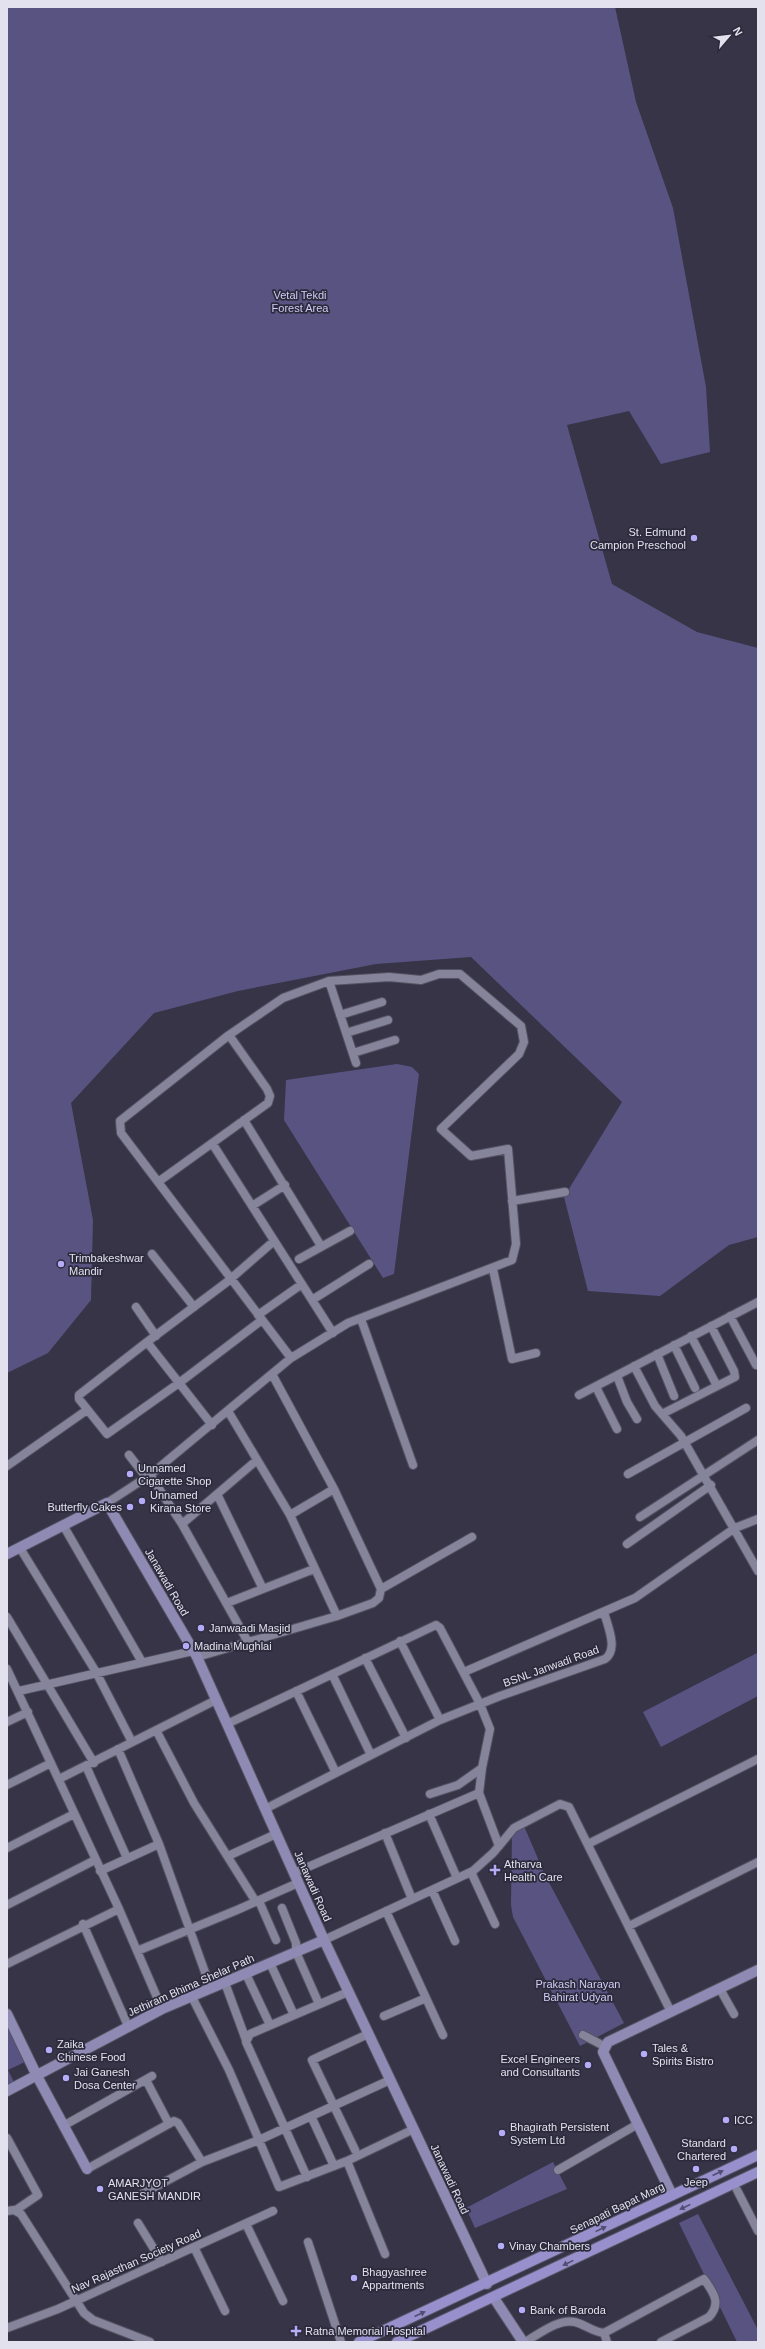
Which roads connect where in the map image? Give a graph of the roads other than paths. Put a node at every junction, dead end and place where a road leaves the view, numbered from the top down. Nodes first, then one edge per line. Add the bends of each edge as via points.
1 (329, 981) junction
2 (382, 1002) dead end
3 (340, 1015) junction
4 (388, 1020) dead end
5 (346, 1033) junction
6 (229, 1035) junction
7 (395, 1040) dead end
8 (353, 1053) junction
9 (356, 1063) dead end
10 (244, 1120) junction
11 (212, 1143) junction
12 (158, 1182) junction
13 (285, 1185) junction
14 (565, 1192) dead end
15 (512, 1201) junction
16 (252, 1206) junction
17 (350, 1231) dead end
18 (274, 1241) junction
19 (321, 1246) junction
20 (152, 1254) dead end
21 (299, 1259) dead end
22 (369, 1264) dead end
23 (493, 1269) junction
24 (231, 1278) junction
25 (302, 1284) junction
26 (312, 1300) junction
27 (758, 1302) edge
28 (136, 1307) dead end
29 (194, 1307) junction
30 (730, 1316) junction
31 (260, 1318) junction
32 (361, 1319) junction
33 (711, 1326) junction
34 (333, 1333) junction
35 (156, 1336) junction
36 (691, 1336) junction
37 (147, 1342) junction
38 (674, 1345) junction
39 (536, 1353) dead end
40 (657, 1354) junction
41 (291, 1358) junction
42 (756, 1365) dead end
43 (634, 1366) junction
44 (272, 1374) junction
45 (617, 1376) junction
46 (179, 1383) junction
47 (717, 1386) junction
48 (596, 1387) junction
49 (695, 1388) dead end
50 (579, 1395) dead end
51 (674, 1396) dead end
52 (746, 1408) dead end
53 (87, 1410) junction
54 (228, 1411) junction
55 (662, 1414) junction
56 (637, 1419) dead end
57 (212, 1425) junction
58 (617, 1429) dead end
59 (758, 1440) edge
60 (685, 1442) junction
61 (129, 1455) dead end
62 (257, 1460) junction
63 (412, 1465) dead end
64 (7, 1466) edge
65 (628, 1474) dead end
66 (704, 1474) junction
67 (148, 1476) junction
68 (711, 1485) junction
69 (334, 1489) junction
70 (216, 1494) junction
71 (107, 1503) junction
72 (290, 1515) junction
73 (640, 1517) dead end
74 (758, 1519) edge
75 (182, 1524) junction
76 (63, 1525) junction
77 (736, 1528) junction
78 (472, 1538) dead end
79 (627, 1544) dead end
80 (20, 1548) junction
81 (7, 1554) edge
82 (314, 1569) junction
83 (758, 1571) edge
84 (263, 1589) junction
85 (381, 1589) junction
86 (227, 1603) junction
87 (604, 1612) junction
88 (337, 1616) junction
89 (7, 1617) edge
90 (400, 1641) junction
91 (248, 1642) junction
92 (195, 1654) junction
93 (365, 1658) junction
94 (142, 1662) junction
95 (7, 1669) edge
96 (96, 1672) junction
97 (464, 1672) junction
98 (332, 1674) junction
99 (48, 1685) junction
100 (19, 1691) junction
101 (296, 1691) junction
102 (216, 1700) junction
103 (480, 1704) junction
104 (28, 1712) junction
105 (440, 1720) junction
106 (7, 1722) edge
107 (227, 1724) junction
108 (156, 1730) junction
109 (406, 1738) junction
110 (132, 1742) junction
111 (118, 1749) junction
112 (371, 1755) junction
113 (758, 1759) edge
114 (51, 1763) junction
115 (94, 1763) junction
116 (86, 1766) junction
117 (482, 1768) junction
118 (336, 1773) junction
119 (59, 1779) junction
120 (7, 1785) edge
121 (479, 1793) junction
122 (430, 1794) dead end
123 (265, 1809) junction
124 (74, 1814) junction
125 (429, 1814) junction
126 (385, 1833) junction
127 (276, 1834) junction
128 (159, 1844) junction
129 (588, 1844) junction
130 (499, 1846) junction
131 (7, 1848) edge
132 (228, 1856) junction
133 (127, 1858) junction
134 (95, 1860) junction
135 (758, 1862) edge
136 (100, 1871) junction
137 (472, 1872) junction
138 (294, 1873) junction
139 (458, 1878) junction
140 (298, 1883) junction
141 (432, 1890) junction
142 (412, 1899) junction
143 (258, 1901) junction
144 (7, 1905) edge
145 (282, 1908) dead end
146 (118, 1909) junction
147 (386, 1911) junction
148 (83, 1924) junction
149 (495, 1924) dead end
150 (629, 1926) junction
151 (190, 1930) junction
152 (276, 1940) dead end
153 (324, 1940) junction
154 (455, 1941) dead end
155 (137, 1951) junction
156 (296, 1952) junction
157 (270, 1963) junction
158 (7, 1964) edge
159 (758, 1971) edge
160 (246, 1974) junction
161 (225, 1983) junction
162 (211, 1989) junction
163 (720, 1989) junction
164 (348, 1992) junction
165 (192, 1997) junction
166 (426, 1998) junction
167 (319, 2004) junction
168 (162, 2009) junction
169 (671, 2012) junction
170 (734, 2014) dead end
171 (294, 2015) junction
172 (7, 2016) edge
173 (384, 2016) dead end
174 (270, 2025) junction
175 (128, 2026) junction
176 (368, 2034) junction
177 (443, 2035) dead end
178 (583, 2035) dead end
179 (246, 2040) junction
180 (604, 2046) junction
181 (37, 2076) junction
182 (390, 2080) junction
183 (7, 2091) edge
184 (334, 2106) junction
185 (311, 2116) junction
186 (169, 2124) junction
187 (638, 2124) junction
188 (63, 2126) junction
189 (285, 2128) junction
190 (414, 2129) junction
191 (7, 2138) edge
192 (259, 2140) junction
193 (10, 2150) edge
194 (355, 2150) dead end
195 (758, 2155) edge
196 (347, 2161) junction
197 (202, 2162) junction
198 (334, 2166) junction
199 (87, 2169) joint
200 (558, 2170) dead end
201 (758, 2172) edge
202 (306, 2177) junction
203 (737, 2190) dead end
204 (142, 2194) dead end
205 (672, 2195) junction
206 (16, 2210) junction
207 (7, 2211) edge
208 (273, 2211) dead end
209 (138, 2223) dead end
210 (246, 2224) junction
211 (758, 2231) edge
212 (308, 2242) dead end
213 (194, 2247) junction
214 (385, 2254) dead end
215 (162, 2262) junction
216 (487, 2284) junction
217 (494, 2298) junction
218 (76, 2299) junction
219 (282, 2300) dead end
220 (225, 2311) dead end
221 (7, 2328) edge
222 (604, 2333) junction
223 (150, 2342) edge
224 (341, 2342) edge
225 (359, 2342) edge
226 (397, 2342) edge
227 (524, 2342) edge
228 (607, 2342) edge
229 (661, 2342) edge

1 - 3 street
1 - 6 street via 283,998
1 - 15 street via 389,977 421,980 439,974 460,974 521,1026 524,1042 518,1054 441,1129 471,1156 508,1149
2 - 3 street
3 - 5 street
4 - 5 street
5 - 8 street
6 - 10 street via 270,1096 263,1108
6 - 12 street via 120,1121 121,1132
7 - 8 street
8 - 9 street
10 - 11 street
10 - 13 street
11 - 12 street
11 - 16 street
12 - 24 street
13 - 16 street
13 - 19 street
14 - 15 street
15 - 23 street via 516,1244 514,1256 508,1263
16 - 18 street
17 - 19 street
18 - 24 street
18 - 25 street
19 - 21 street
20 - 29 street
22 - 26 street
23 - 32 street
23 - 39 street via 512,1359
24 - 29 street
24 - 31 street
25 - 26 street
25 - 31 street
26 - 34 street
27 - 30 street
28 - 35 street
29 - 35 street
30 - 33 street
30 - 42 street
31 - 41 street
31 - 46 street
32 - 34 street
32 - 63 street
33 - 36 street
33 - 47 street via 735,1375
34 - 41 street
35 - 37 street
36 - 38 street
36 - 47 street
37 - 46 street
37 - 53 street via 79,1395
38 - 40 street
38 - 49 street
40 - 43 street
40 - 51 street
41 - 44 street
43 - 45 street
43 - 55 street via 655,1406
44 - 54 street
44 - 69 street
45 - 48 street
45 - 56 street
46 - 53 street via 107,1434
46 - 57 street
47 - 55 street
48 - 50 street
48 - 58 street
52 - 60 street
53 - 64 street
54 - 57 street
54 - 62 street
55 - 60 street
57 - 67 street
59 - 66 street
60 - 65 street
60 - 66 street
61 - 67 street
62 - 70 street
62 - 72 street
66 - 68 street
66 - 73 street
67 - 71 street
67 - 75 street
68 - 77 street
68 - 79 street
69 - 72 street
69 - 85 street
70 - 75 street
70 - 84 street
71 - 76 street
71 - 92 street, Janawadi Road
72 - 82 street
74 - 77 street
75 - 86 street
76 - 80 street
76 - 94 street
77 - 83 street
77 - 87 street via 635,1598
78 - 85 street
80 - 81 street
80 - 96 street
82 - 84 street
82 - 88 street
84 - 86 street
85 - 88 street via 375,1602
86 - 91 street
87 - 97 street
87 - 103 street, BSNL Janwadi Road via 612,1646 609,1656
88 - 91 street
89 - 99 street
90 - 93 street
90 - 97 street via 436,1625
90 - 105 street
91 - 92 street
92 - 94 street
92 - 102 street, Janawadi Road
93 - 98 street
93 - 109 street
94 - 96 street
95 - 100 street
96 - 99 street
96 - 110 street
97 - 103 street
98 - 101 street
98 - 112 street
99 - 100 street
99 - 115 street
100 - 104 street
101 - 107 street
101 - 118 street
102 - 107 street, Janawadi Road
102 - 108 street
103 - 105 street
103 - 117 street via 490,1730
104 - 106 street
104 - 114 street
105 - 109 street
107 - 123 street, Janawadi Road
108 - 110 street
108 - 132 street via 194,1803
109 - 112 street
110 - 111 street
111 - 115 street
111 - 128 street
112 - 118 street
113 - 129 street
114 - 119 street
114 - 120 street
115 - 116 street
116 - 119 street
116 - 133 street
117 - 121 street
117 - 122 street via 458,1785
118 - 123 street
119 - 124 street
121 - 125 street
121 - 130 street
123 - 127 street, Janawadi Road
124 - 131 street
124 - 134 street
125 - 126 street
125 - 139 street
126 - 138 street
126 - 142 street
127 - 132 street
127 - 138 street, Janawadi Road
128 - 133 street
128 - 151 street
129 - 130 street via 569,1807 560,1804 514,1828
129 - 150 street
130 - 137 street
132 - 143 street
133 - 136 street
134 - 136 street
134 - 144 street
135 - 150 street
136 - 146 street
137 - 139 street
137 - 149 street
138 - 140 street, Janawadi Road
139 - 141 street
140 - 143 street
140 - 153 street, Janawadi Road
141 - 142 street
141 - 154 street
142 - 147 street
143 - 151 street
143 - 152 street
145 - 156 street via 296,1943
146 - 148 street
146 - 155 street
147 - 153 street
147 - 166 street
148 - 158 street
148 - 175 street
150 - 169 street
151 - 155 street
151 - 162 street
153 - 156 street, Jethiram Bhima Shelar Path
153 - 164 street, Janawadi Road
155 - 168 street
156 - 157 street, Jethiram Bhima Shelar Path
156 - 167 street
157 - 160 street, Jethiram Bhima Shelar Path
157 - 171 street
159 - 163 street
160 - 161 street, Jethiram Bhima Shelar Path
160 - 174 street
161 - 162 street, Jethiram Bhima Shelar Path
161 - 179 street
162 - 165 street, Jethiram Bhima Shelar Path
163 - 169 street
163 - 170 street
164 - 167 street
164 - 176 street, Janawadi Road
165 - 168 street, Jethiram Bhima Shelar Path
165 - 192 street via 229,2070
166 - 173 street
166 - 177 street
167 - 171 street
168 - 175 street, Jethiram Bhima Shelar Path
169 - 180 street
171 - 174 street
172 - 181 street
174 - 179 street via 250,2034
175 - 181 street, Jethiram Bhima Shelar Path
176 - 182 street, Janawadi Road
176 - 184 street via 312,2060
178 - 180 street
179 - 189 street
180 - 187 street via 603,2052
181 - 183 street, Jethiram Bhima Shelar Path
181 - 188 street
182 - 184 street
182 - 190 street, Janawadi Road
184 - 185 street
184 - 194 street
185 - 189 street
185 - 198 street
186 - 188 street via 149,2078
186 - 197 street via 174,2121 178,2123
186 - 199 street
187 - 200 street
187 - 205 street
188 - 199 street
189 - 192 street
189 - 202 street
190 - 196 street
190 - 216 street, Janawadi Road
191 - 193 street
192 - 197 street
192 - 202 street via 279,2187
193 - 206 street via 38,2195
205 -> 195 main road, Senapati Bapat Marg
196 - 198 street
196 - 214 street
197 - 204 street
198 - 202 street
201 -> 217 main road
203 - 211 street
216 -> 205 main road, Senapati Bapat Marg
206 - 207 street
206 - 218 street
208 - 210 street, Nav Rajasthan Society Road
209 - 215 street
210 - 213 street, Nav Rajasthan Society Road
210 - 219 street
212 - 224 street
213 - 215 street, Nav Rajasthan Society Road
213 - 220 street
215 - 218 street, Nav Rajasthan Society Road
216 - 217 main road
225 -> 216 main road, Senapati Bapat Marg
217 - 226 main road
217 - 227 street
218 - 221 street, Nav Rajasthan Society Road via 58,2309
218 - 223 street via 84,2313 93,2320
222 - 227 street via 565,2321
222 - 228 street
222 - 229 street via 704,2279 715,2295 717,2304 714,2312

